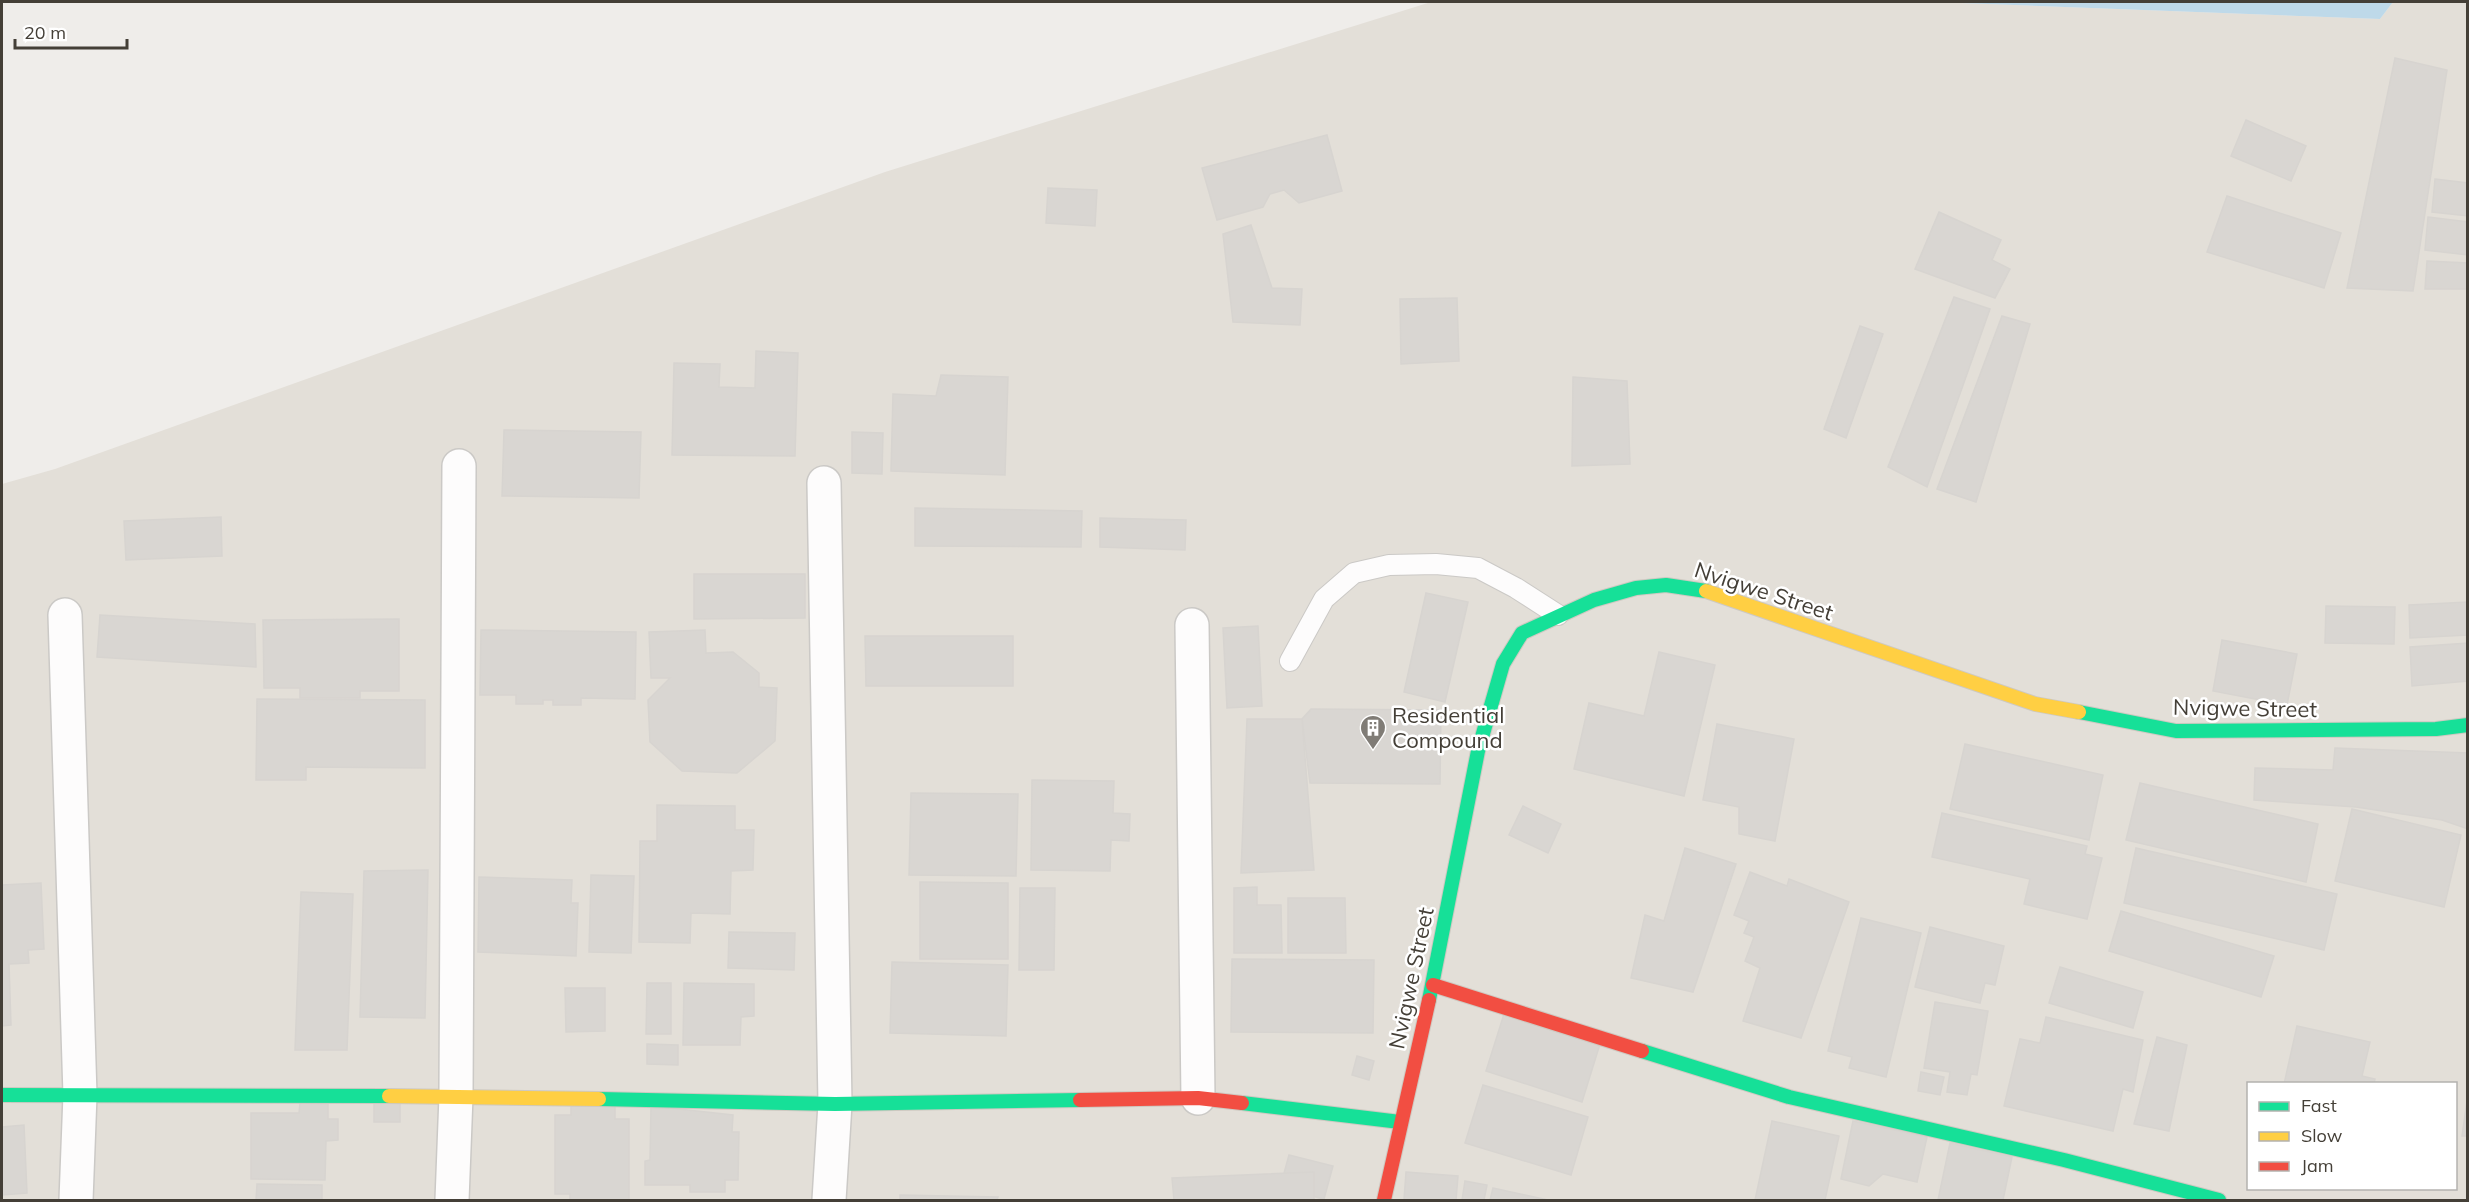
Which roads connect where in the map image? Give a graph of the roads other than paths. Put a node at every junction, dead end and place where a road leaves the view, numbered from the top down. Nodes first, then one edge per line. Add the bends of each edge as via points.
1 (459, 466) dead end
2 (824, 483) dead end
3 (65, 615) dead end
4 (1558, 615) junction
5 (1192, 625) dead end
6 (1290, 661) dead end
7 (2468, 725) edge
8 (1433, 985) junction
9 (2, 1095) edge
10 (80, 1095) junction
11 (456, 1096) junction
12 (1198, 1098) junction
13 (835, 1104) junction
14 (1400, 1122) junction
15 (76, 1200) edge
16 (452, 1200) edge
17 (829, 1200) edge
18 (1384, 1200) edge
19 (2219, 1200) edge

1 - 11 street
2 - 13 street
3 - 10 street
4 - 6 lane via 1478,568 1389,565 1354,573 1324,599
4 - 7 street, Nvigwe Street via 1636,588 1666,585 1699,589 2035,704 2176,730 2436,729
4 - 8 street, Nvigwe Street via 1522,633 1503,664 1478,751
5 - 12 street
8 - 14 street, Nvigwe Street
8 - 19 street via 1789,1097
9 - 10 street
10 - 11 street
10 - 15 street
11 - 13 street
11 - 16 street
12 - 13 street
12 - 14 street
13 - 17 street
14 - 18 street, Nvigwe Street

